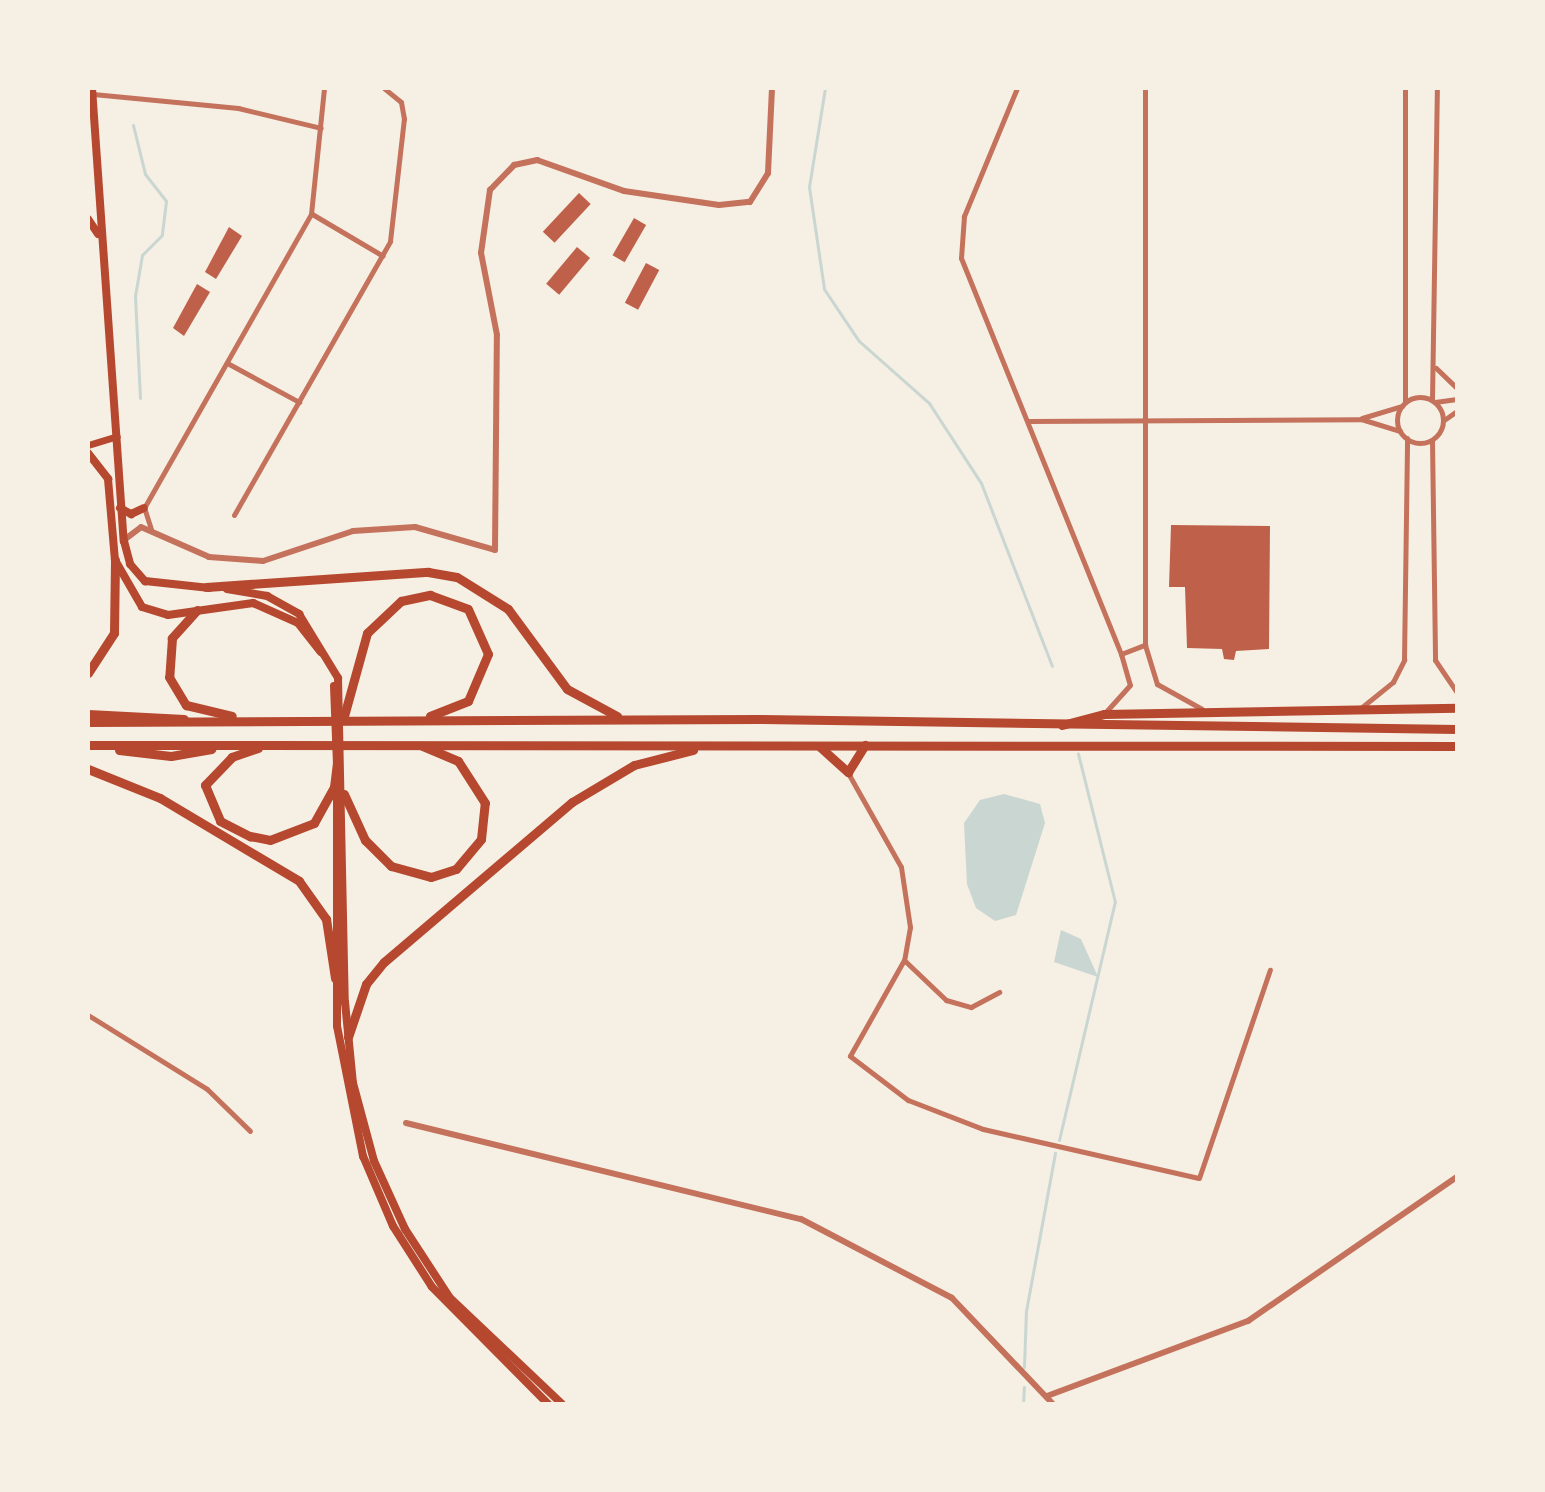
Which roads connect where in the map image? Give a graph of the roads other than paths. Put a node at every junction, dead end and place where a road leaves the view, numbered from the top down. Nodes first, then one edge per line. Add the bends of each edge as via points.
1 (324, 88) edge
2 (384, 88) edge
3 (772, 88) edge
4 (1017, 88) edge
5 (1145, 88) edge
6 (1405, 88) edge
7 (1437, 88) edge
8 (92, 91) edge
9 (321, 128) junction
10 (92, 164) edge
11 (311, 214) junction
12 (88, 219) edge
13 (102, 246) junction
14 (383, 256) junction
15 (228, 364) junction
16 (1435, 366) junction
17 (1457, 388) edge
18 (1457, 399) edge
19 (1433, 401) junction
20 (299, 402) junction
21 (1404, 404) junction
22 (1457, 411) edge
23 (1146, 418) junction
24 (1361, 419) junction
25 (1444, 420) junction
26 (1029, 421) junction
27 (1400, 431) junction
28 (117, 436) junction
29 (1407, 438) junction
30 (1432, 440) junction
31 (88, 445) edge
32 (88, 453) edge
33 (120, 508) junction
34 (144, 508) junction
35 (234, 515) dead end
36 (151, 529) junction
37 (124, 541) junction
38 (115, 560) junction
39 (206, 587) junction
40 (197, 610) junction
41 (1145, 645) junction
42 (1121, 654) junction
43 (88, 673) edge
44 (1457, 693) edge
45 (1361, 708) junction
46 (1457, 708) edge
47 (1203, 709) junction
48 (88, 714) edge
49 (1104, 714) junction
50 (344, 716) junction
51 (416, 720) junction
52 (648, 720) junction
53 (267, 721) junction
54 (88, 722) edge
55 (195, 722) junction
56 (1051, 728) junction
57 (1457, 729) edge
58 (419, 744) junction
59 (88, 745) edge
60 (268, 745) junction
61 (865, 745) junction
62 (817, 746) junction
63 (1457, 746) edge
64 (707, 747) junction
65 (337, 761) junction
66 (88, 769) edge
67 (848, 772) junction
68 (344, 794) junction
69 (904, 960) junction
70 (1270, 970) dead end
71 (335, 978) junction
72 (999, 992) dead end
73 (88, 1015) edge
74 (348, 1037) junction
75 (406, 1123) dead end
76 (250, 1131) dead end
77 (1457, 1177) edge
78 (1047, 1396) junction
79 (548, 1404) edge
80 (562, 1404) edge
81 (1053, 1404) edge

1 - 9 street
2 - 14 street via 401,102 404,119
3 - 36 street via 768,173 750,202 719,205 624,191 537,160 514,165 490,190 481,253 497,335 495,550 415,527 353,531 276,561 225,560
4 - 26 street via 964,216 961,258
5 - 23 street
6 - 21 street
7 - 16 street
8 - 9 street via 238,108
8 - 10 main road
9 - 11 street
10 - 13 main road
11 - 14 street
11 - 15 street
12 - 13 main road
13 - 28 main road
14 - 20 street
15 - 20 street
15 - 34 street
16 - 17 street
16 - 19 street
18 - 19 street
19 - 21 street
19 - 25 street
20 - 35 street
21 - 24 street
21 - 27 street
22 - 25 street
23 - 24 street
23 - 26 street
23 - 41 street
24 - 27 street
25 - 30 street
26 - 42 street
27 - 29 street
28 - 31 main road
28 - 33 main road
29 - 30 street
29 - 45 street via 1404,660 1393,682
30 - 44 street via 1435,660
32 - 38 main road via 108,479
33 - 34 main road via 131,514
33 - 37 main road
34 - 36 street
36 - 37 street via 135,528
37 - 39 main road via 130,564 145,581
38 - 40 main road via 142,607 168,615
38 - 43 highway via 114,633
39 - 50 main road via 267,596 310,623 334,666
39 - 52 highway via 428,572 457,577 508,609 578,698 610,714
40 - 53 highway via 176,629 165,659 178,696 196,710
40 - 65 main road via 253,603 301,626 333,679
41 - 42 street
41 - 47 street via 1157,684
42 - 49 street via 1130,685 1119,705
45 - 46 highway
45 - 47 highway
47 - 49 highway
48 - 55 highway via 152,713
49 - 56 highway
50 - 51 highway via 356,657 384,613 418,596 450,598 483,629 487,669 468,701
50 - 68 main road
51 - 52 highway
51 - 53 highway
52 - 56 highway
53 - 55 highway
54 - 55 highway
56 - 57 highway
58 - 60 highway
58 - 64 highway
58 - 68 highway via 458,761 485,803 481,839 456,869 431,877 391,866 365,840
59 - 60 highway
60 - 65 highway via 232,757 205,785 220,821 250,836 270,840 314,823 334,787
61 - 62 highway
61 - 63 highway
61 - 67 highway
62 - 64 highway
62 - 67 highway
64 - 74 highway via 634,765 572,802 384,962 366,984
65 - 71 main road
66 - 71 highway via 160,798 299,881 326,919
67 - 69 street via 901,867 910,906
68 - 74 main road
69 - 70 street via 852,1046 855,1067 960,1122 1199,1178
69 - 72 street via 946,1000 971,1007
71 - 79 main road via 348,1105 387,1214 455,1317
73 - 76 street via 207,1089
74 - 80 main road via 360,1117 405,1229 467,1317
75 - 78 street via 801,1219 952,1298
77 - 78 street via 1248,1321
78 - 81 street

